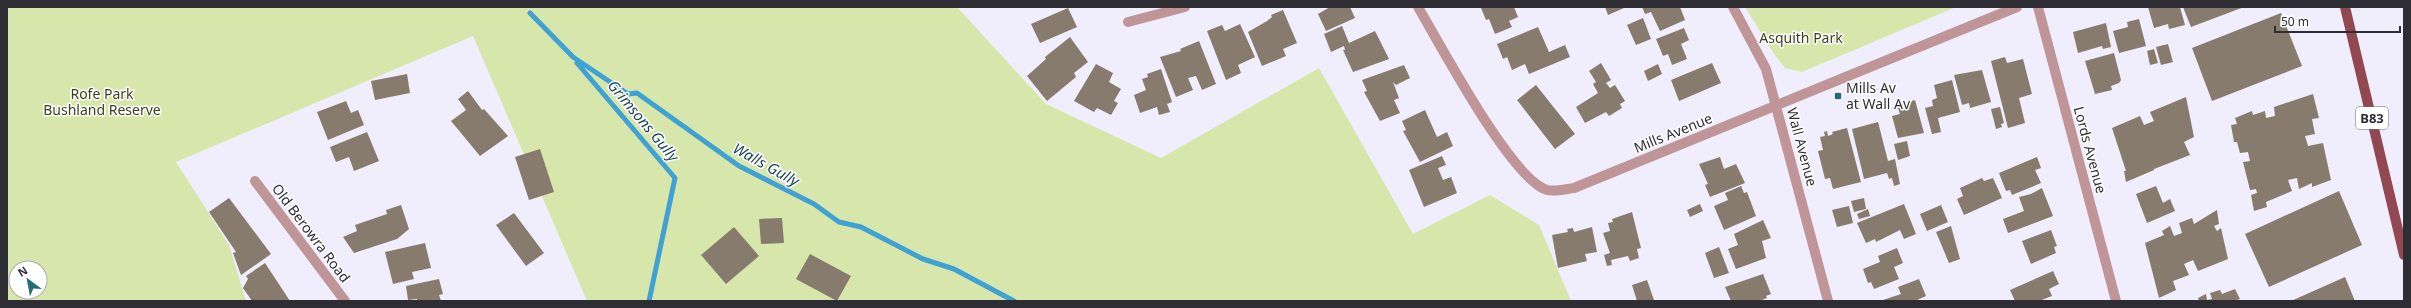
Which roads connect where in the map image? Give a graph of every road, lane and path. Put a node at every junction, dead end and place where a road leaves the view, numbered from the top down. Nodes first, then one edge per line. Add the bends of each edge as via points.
1 (1185, 7) edge
2 (1418, 7) edge
3 (1733, 7) edge
4 (2017, 7) edge
5 (2038, 7) edge
6 (2345, 7) edge
7 (1128, 22) dead end
8 (1776, 105) junction
9 (255, 181) dead end
10 (2404, 255) edge
11 (345, 301) edge
12 (1828, 301) edge
13 (2116, 301) edge

1 - 7 street
2 - 8 street, Mills Avenue via 1502,149 1530,180 1547,190 1574,188
3 - 8 street, Wall Avenue via 1766,69
4 - 8 street, Mills Avenue
5 - 13 street, Lords Avenue
6 - 10 main road, B83
8 - 12 street, Wall Avenue
9 - 11 street, Old Berowra Road

